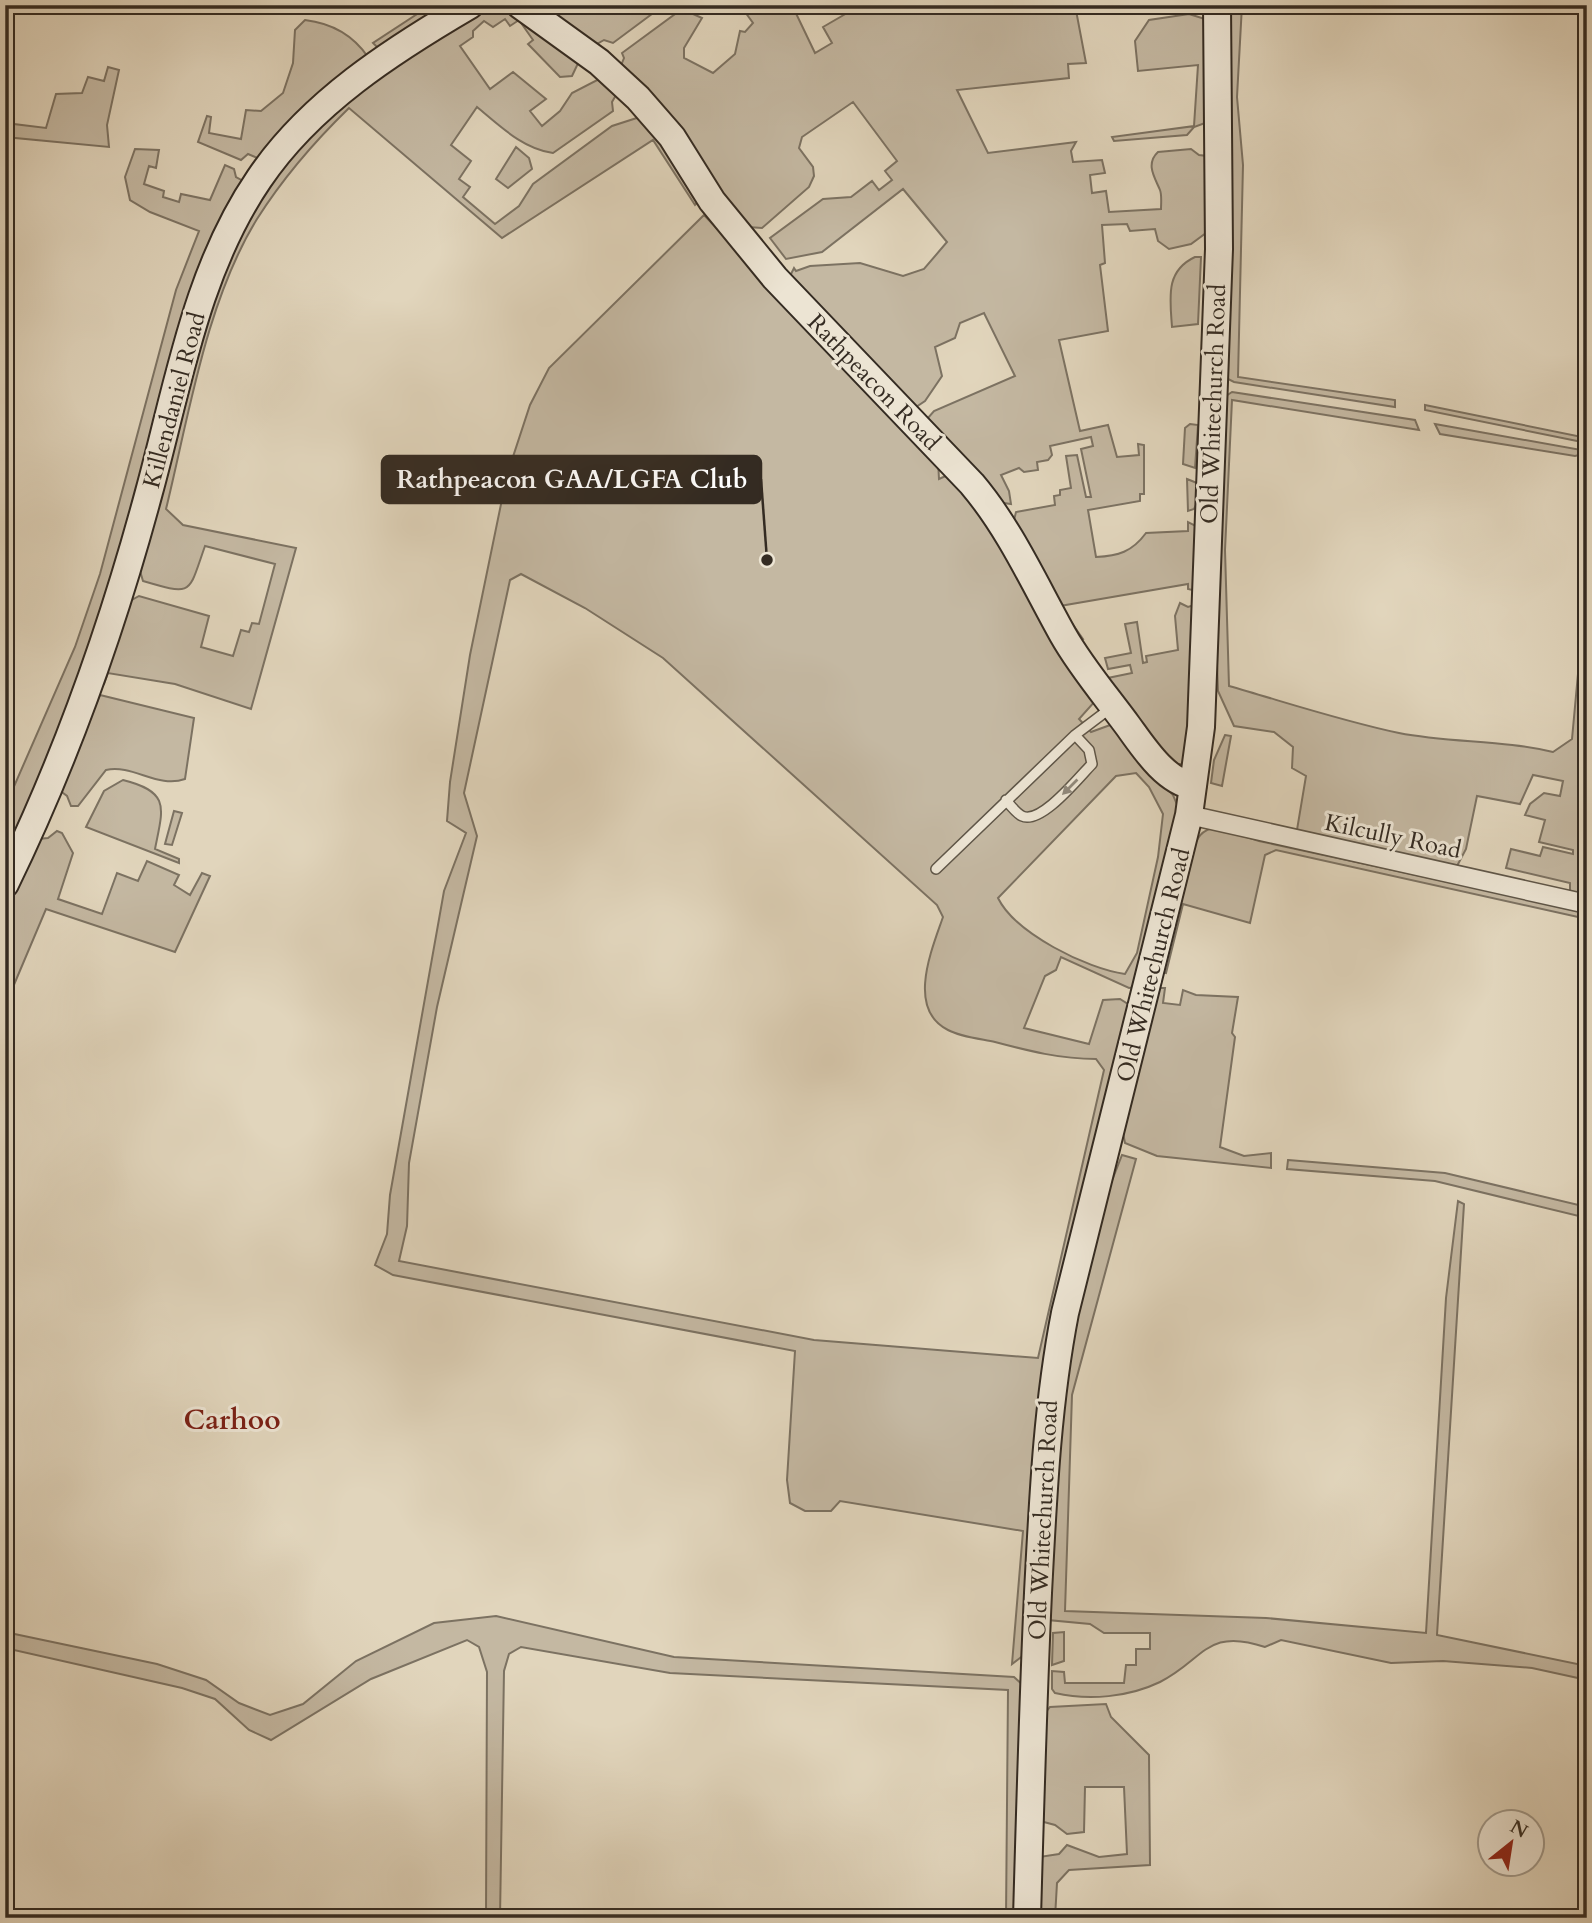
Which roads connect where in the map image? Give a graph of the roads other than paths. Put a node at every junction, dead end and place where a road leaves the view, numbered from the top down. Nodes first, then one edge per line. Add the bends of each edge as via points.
1 (470, 5) edge
2 (520, 5) edge
3 (1217, 5) edge
4 (1113, 706) junction
5 (1075, 734) junction
6 (1193, 786) junction
7 (1006, 800) junction
8 (1189, 816) junction
9 (936, 869) dead end
10 (5, 884) edge
11 (1587, 904) edge
12 (1027, 1918) edge

1 - 10 street, Killendaniel Road via 367,71 308,122 245,201 196,315 145,506 87,688
2 - 4 street, Rathpeacon Road via 599,62 638,98 775,278 972,484 998,517 1076,656
3 - 6 street, Old Whitechurch Road via 1219,249 1205,689
4 - 5 lane
4 - 6 street, Rathpeacon Road via 1167,772
5 - 7 lane
5 -> 7 lane via 1089,750 1092,764 1042,814 1021,816
6 - 8 street, Old Whitechurch Road
7 - 9 lane
8 - 11 street, Kilcully Road
8 - 12 street, Old Whitechurch Road via 1052,1379 1033,1698

